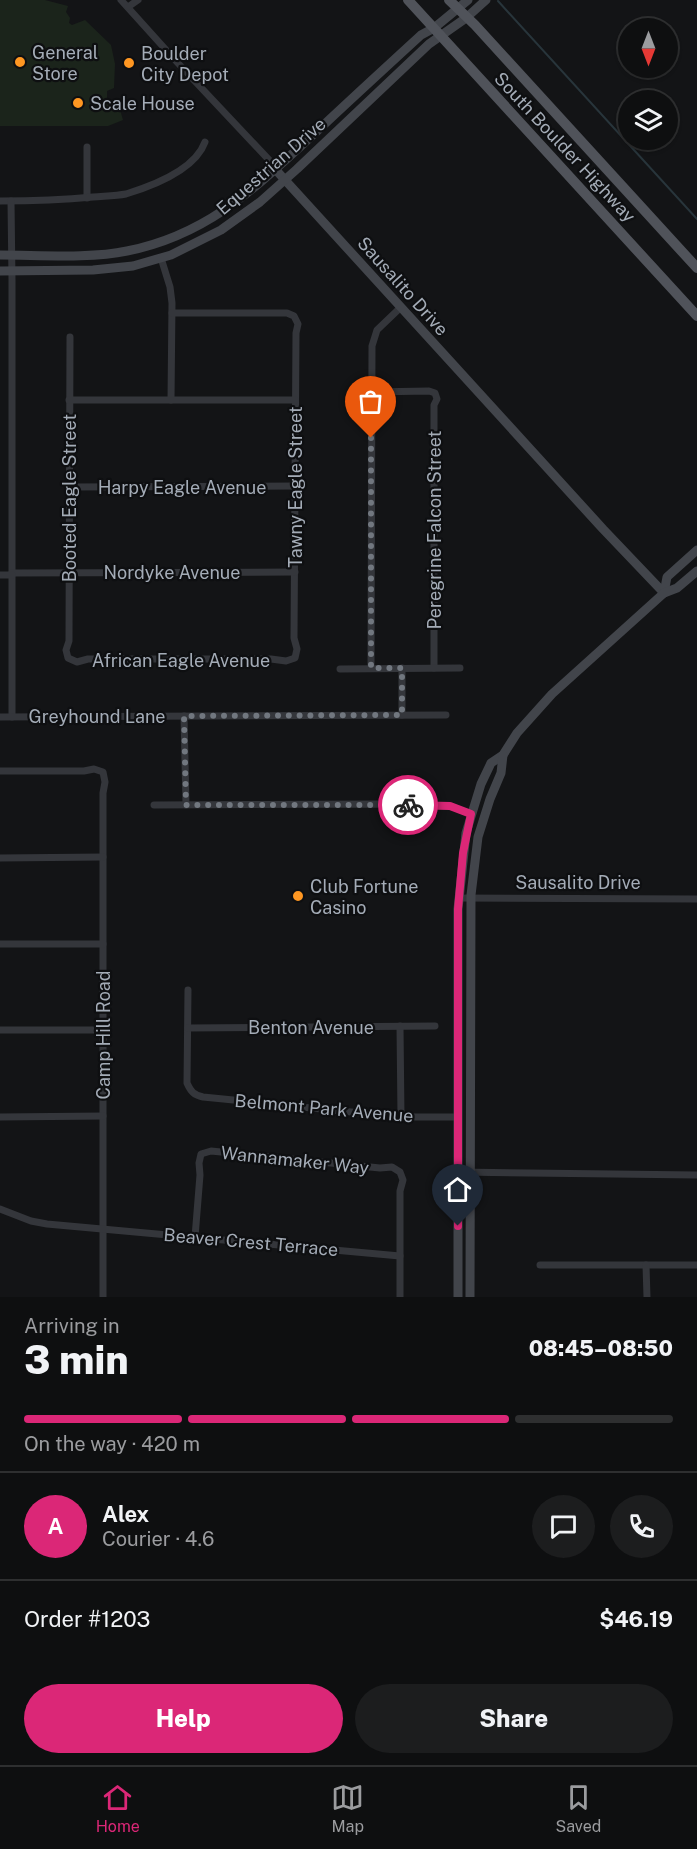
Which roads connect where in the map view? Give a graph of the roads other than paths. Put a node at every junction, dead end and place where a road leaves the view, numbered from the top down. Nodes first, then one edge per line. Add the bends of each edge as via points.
1 (138, 0) edge
2 (408, 0) edge
3 (449, 0) edge
4 (468, 0) edge
5 (486, 0) edge
6 (126, 3) edge
7 (458, 9) junction
8 (466, 18) junction
9 (437, 32) junction
10 (205, 142) dead end
11 (87, 147) dead end
12 (275, 170) junction
13 (284, 180) junction
14 (87, 198) junction
15 (0, 201) edge
16 (11, 201) junction
17 (0, 255) edge
18 (12, 255) junction
19 (161, 258) junction
20 (697, 268) edge
21 (0, 271) edge
22 (12, 271) junction
23 (400, 308) junction
24 (172, 314) junction
25 (697, 316) edge
26 (70, 337) dead end
27 (371, 392) junction
28 (69, 400) junction
29 (171, 400) junction
30 (295, 400) junction
31 (295, 486) junction
32 (69, 487) junction
33 (697, 550) edge
34 (697, 571) edge
35 (69, 572) junction
36 (295, 572) junction
37 (12, 574) junction
38 (0, 575) edge
39 (664, 593) junction
40 (68, 658) joint
41 (295, 658) joint
42 (371, 668) junction
43 (402, 668) junction
44 (434, 668) junction
45 (460, 668) dead end
46 (340, 669) dead end
47 (402, 715) junction
48 (446, 715) dead end
49 (184, 716) junction
50 (0, 717) edge
51 (12, 717) junction
52 (503, 755) junction
53 (0, 771) edge
54 (154, 805) dead end
55 (186, 805) junction
56 (471, 814) junction
57 (103, 857) junction
58 (0, 858) edge
59 (459, 898) junction
60 (471, 898) junction
61 (697, 898) edge
62 (0, 944) edge
63 (103, 944) junction
64 (188, 990) dead end
65 (400, 1026) junction
66 (435, 1026) dead end
67 (188, 1028) junction
68 (0, 1030) edge
69 (103, 1030) junction
70 (458, 1037) junction
71 (470, 1037) junction
72 (103, 1116) junction
73 (0, 1117) edge
74 (401, 1117) junction
75 (458, 1117) junction
76 (458, 1172) junction
77 (471, 1172) junction
78 (697, 1175) edge
79 (0, 1209) edge
80 (103, 1229) junction
81 (195, 1237) junction
82 (400, 1256) junction
83 (540, 1264) dead end
84 (646, 1265) junction
85 (697, 1265) edge
86 (103, 1297) edge
87 (400, 1297) edge
88 (458, 1297) edge
89 (470, 1297) edge
90 (647, 1297) edge

1 - 6 street
2 - 9 main road, South Boulder Highway
3 - 7 main road, South Boulder Highway
4 - 7 street, Equestrian Drive
5 - 8 street, Equestrian Drive
6 - 12 street, Sausalito Drive
7 - 8 main road, South Boulder Highway
7 - 9 street, Equestrian Drive
8 - 9 street, Equestrian Drive
8 - 20 main road, South Boulder Highway
9 - 12 street, Equestrian Drive via 421,35
9 - 13 street, Equestrian Drive via 429,44
9 - 25 main road, South Boulder Highway
10 - 14 street via 190,163 164,179 124,194
11 - 14 street
12 - 13 street, Sausalito Drive
12 - 18 street, Equestrian Drive via 214,218 165,240 111,253
13 - 19 street, Equestrian Drive via 221,230
13 - 23 street, Sausalito Drive
14 - 16 street
15 - 16 street
16 - 18 street
17 - 18 street, Equestrian Drive
18 - 22 street
19 - 22 street, Equestrian Drive via 111,269
19 - 24 street via 170,287
21 - 22 street, Equestrian Drive
22 - 37 street
23 - 27 street via 373,337
23 - 39 street, Sausalito Drive
24 - 29 street
24 - 30 street, Tawny Eagle Street via 294,316 298,324
26 - 28 street, Booted Eagle Street
27 - 42 street
27 - 44 street, Peregrine Falcon Street via 429,391 437,399
28 - 29 street
28 - 32 street, Booted Eagle Street
29 - 30 street
30 - 31 street, Tawny Eagle Street
31 - 32 street, Harpy Eagle Avenue
31 - 36 street, Tawny Eagle Street
32 - 35 street, Booted Eagle Street
33 - 39 street via 667,577
34 - 39 street via 677,588
35 - 36 street, Nordyke Avenue
35 - 37 street, Nordyke Avenue
35 - 40 street, Booted Eagle Street
36 - 41 street, Tawny Eagle Street
37 - 38 street, Nordyke Avenue
37 - 51 street
39 - 52 street via 552,694
40 - 41 street, African Eagle Avenue via 77,662
42 - 43 street
42 - 46 street
43 - 44 street
43 - 47 street
44 - 45 street
47 - 48 street, Greyhound Lane
47 - 49 street, Greyhound Lane
49 - 51 street, Greyhound Lane
49 - 55 street
50 - 51 street, Greyhound Lane
52 - 56 street via 491,763
52 - 60 street via 501,773 478,837
53 - 57 street, Camp Hill Road via 104,772
54 - 55 street
55 - 56 street via 450,806
56 - 59 street
57 - 58 street
57 - 63 street, Camp Hill Road
59 - 60 street, Sausalito Drive
59 - 70 street
60 - 61 street, Sausalito Drive
60 - 71 street
62 - 63 street
63 - 69 street, Camp Hill Road
64 - 67 street
65 - 66 street, Benton Avenue
65 - 67 street, Benton Avenue
65 - 74 street
67 - 74 street, Belmont Park Avenue via 187,1083 192,1093
68 - 69 street
69 - 72 street, Camp Hill Road
70 - 71 street
70 - 75 street
71 - 77 street
72 - 73 street
72 - 80 street, Camp Hill Road
74 - 75 street, Belmont Park Avenue
75 - 76 street
76 - 77 street
76 - 88 street
77 - 78 street
77 - 89 street
79 - 80 street, Beaver Crest Terrace via 31,1221
80 - 81 street, Beaver Crest Terrace
80 - 86 street, Camp Hill Road
81 - 82 street, Beaver Crest Terrace
81 - 82 street, Wannamaker Way via 201,1154 211,1151 392,1167 403,1180
82 - 87 street
83 - 84 street
84 - 85 street
84 - 90 street

